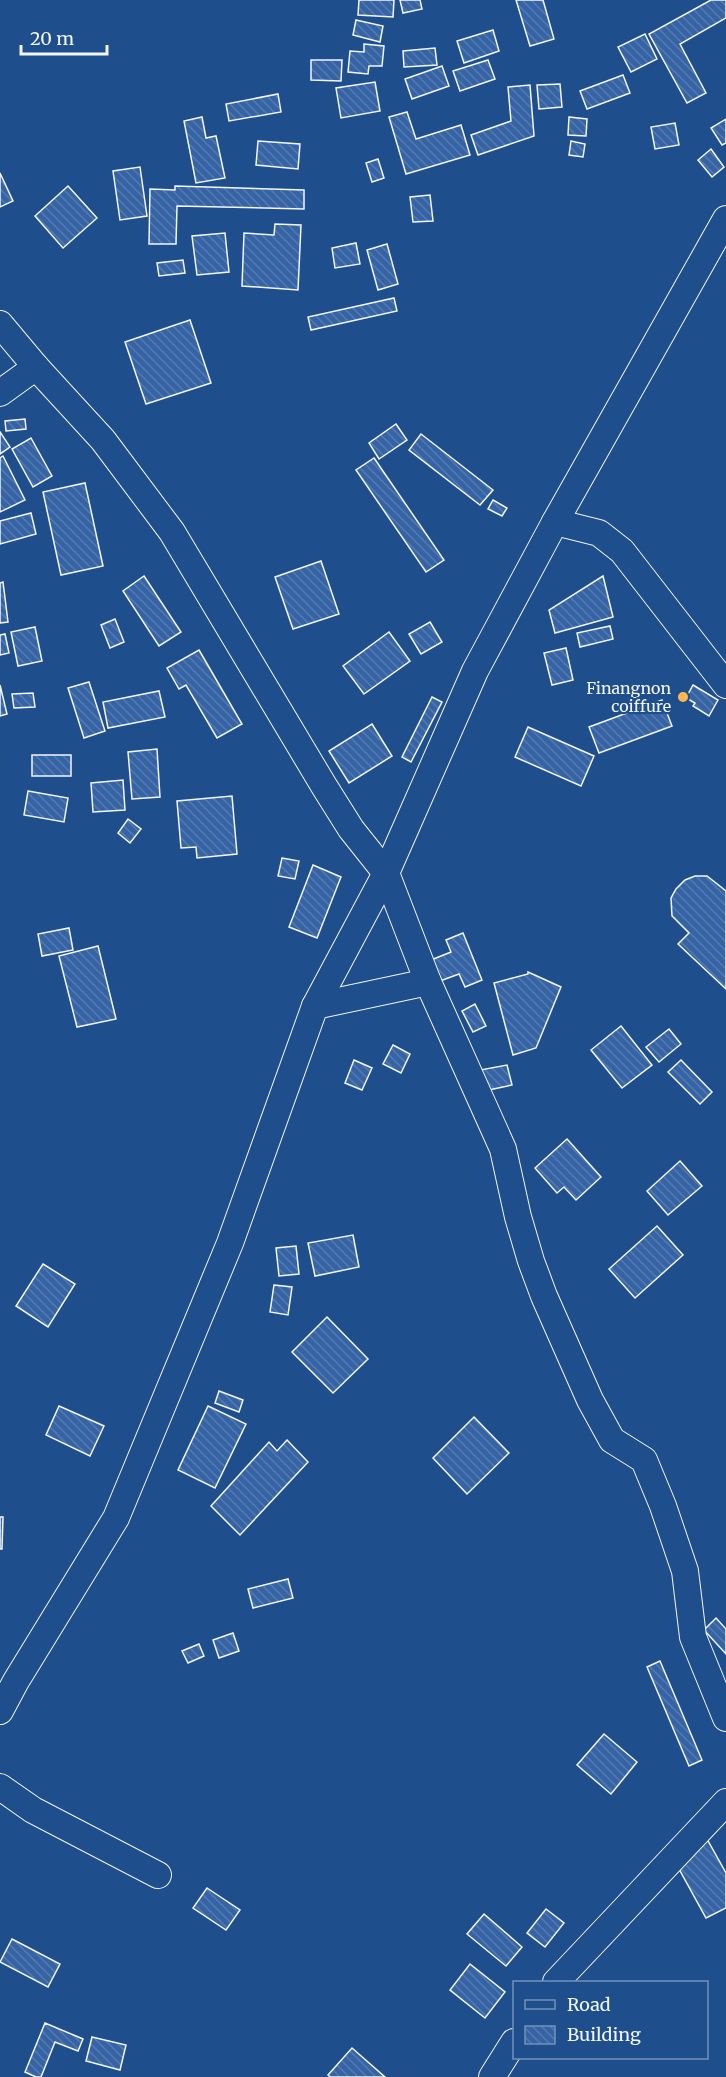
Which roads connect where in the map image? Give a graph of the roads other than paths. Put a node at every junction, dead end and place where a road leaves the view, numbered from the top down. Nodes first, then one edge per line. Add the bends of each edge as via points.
1 (726, 219) edge
2 (0, 324) edge
3 (36, 367) junction
4 (0, 393) edge
5 (555, 522) junction
6 (726, 685) edge
7 (386, 873) junction
8 (428, 982) junction
9 (315, 1006) junction
10 (0, 1711) edge
11 (726, 1718) edge
12 (0, 1787) edge
13 (726, 1802) edge
14 (158, 1875) dead end
15 (558, 1981) edge
16 (513, 2044) edge
17 (492, 2077) edge

1 - 5 street
2 - 3 street
3 - 4 street
3 - 7 street via 103,440 172,532 324,786
5 - 6 street via 599,533 622,550
5 - 7 street via 474,671
7 - 8 street
7 - 9 street
8 - 9 street
8 - 11 street via 503,1149 531,1261 590,1400 612,1440 644,1460 659,1497 685,1571 693,1637
9 - 10 street via 230,1243 116,1518
12 - 14 street via 33,1810
13 - 15 street
16 - 17 street

